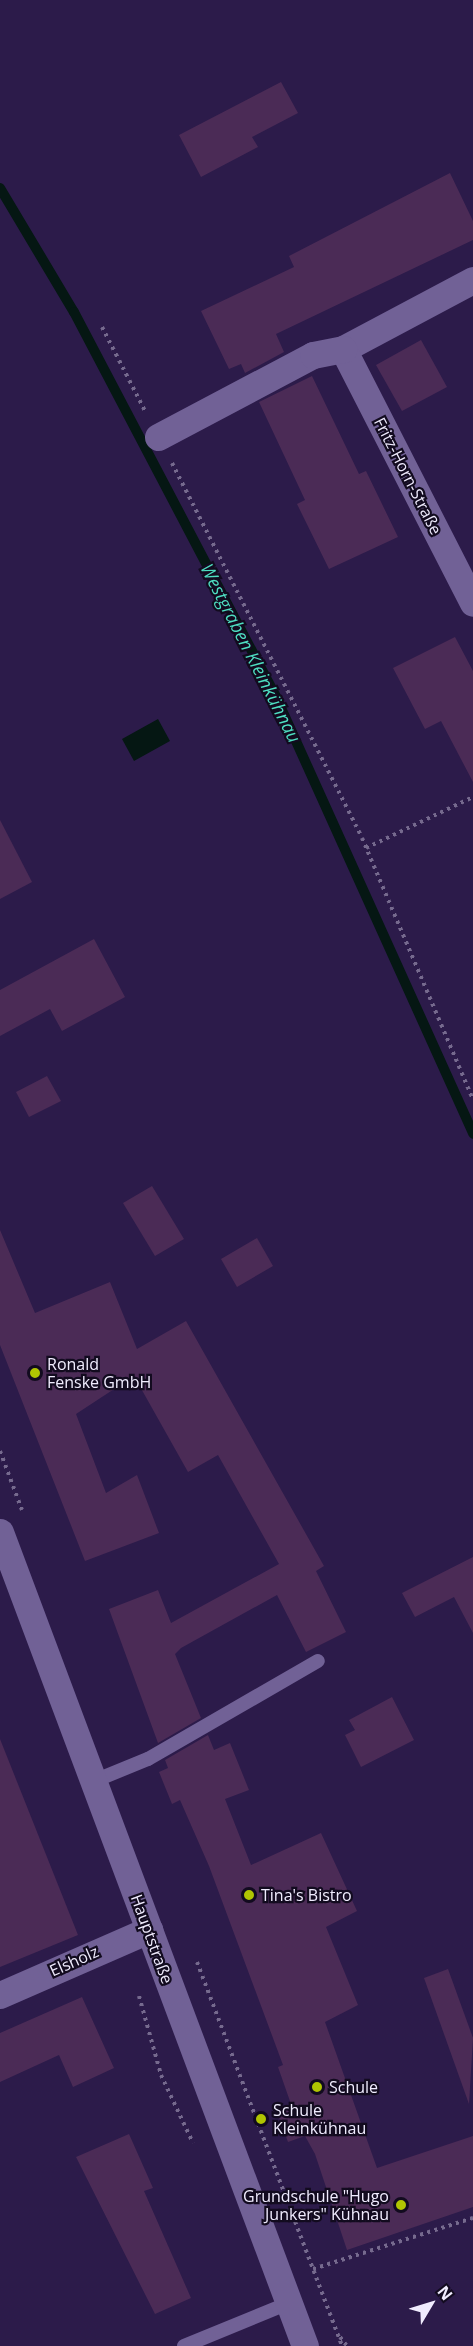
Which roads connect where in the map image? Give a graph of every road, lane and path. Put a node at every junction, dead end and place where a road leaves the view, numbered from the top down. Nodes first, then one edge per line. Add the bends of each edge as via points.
1 (473, 280) edge
2 (102, 327) dead end
3 (343, 348) junction
4 (158, 437) junction
5 (473, 603) edge
6 (473, 797) edge
7 (366, 848) junction
8 (473, 1099) edge
9 (0, 1532) edge
10 (318, 1661) dead end
11 (94, 1781) junction
12 (149, 1930) junction
13 (138, 1989) dead end
14 (0, 1995) edge
15 (201, 2154) dead end
16 (473, 2218) edge
17 (313, 2269) dead end
18 (289, 2303) junction
19 (335, 2329) dead end
20 (184, 2346) edge
21 (305, 2346) edge
22 (347, 2346) edge

1 - 3 street
2 - 4 path
3 - 4 street via 313,355
3 - 5 street, Fritz-Horn-Straße
4 - 7 path
6 - 7 path
7 - 8 path
9 - 11 street, Hauptstraße
10 - 11 lane via 148,1759
11 - 12 street, Hauptstraße
12 - 14 street, Elsholz
12 - 18 street, Hauptstraße
13 - 15 path via 161,2075
16 - 17 path
18 - 20 lane
18 - 21 street, Hauptstraße
19 - 22 path

